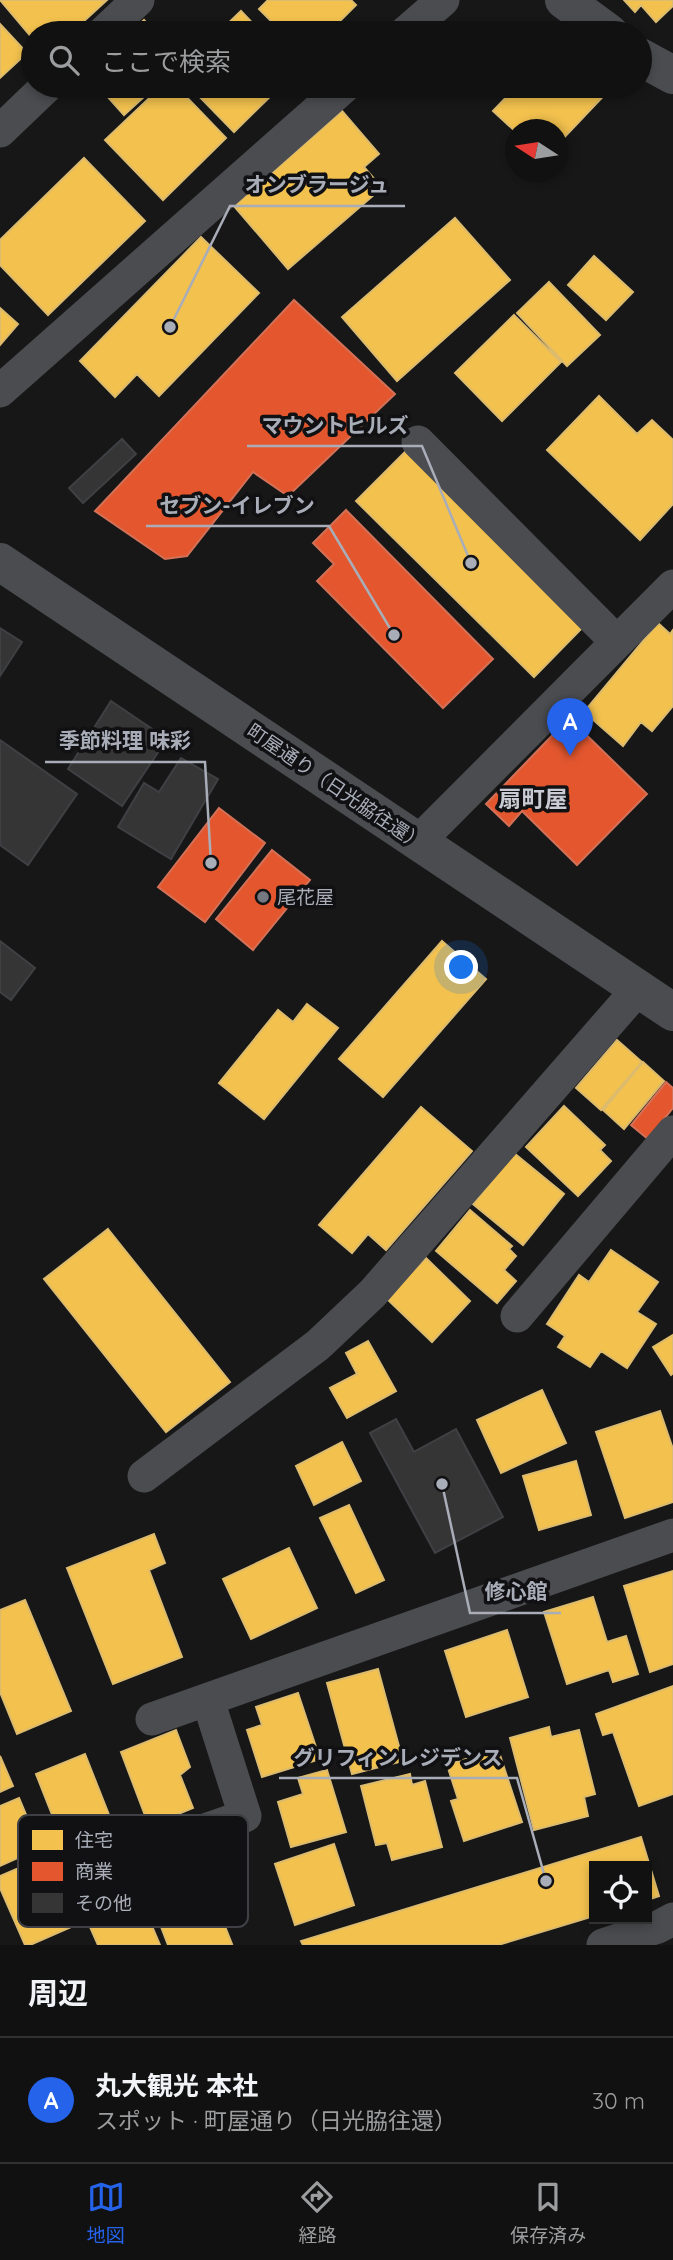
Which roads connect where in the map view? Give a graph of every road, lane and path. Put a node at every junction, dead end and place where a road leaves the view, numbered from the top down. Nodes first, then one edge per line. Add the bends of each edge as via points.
1 (138, 0) edge
2 (443, 0) edge
3 (564, 0) edge
4 (116, 21) edge
5 (419, 21) edge
6 (592, 21) edge
7 (652, 64) edge
8 (673, 75) edge
9 (34, 98) edge
10 (331, 98) edge
11 (0, 131) edge
12 (0, 390) edge
13 (418, 442) dead end
14 (0, 562) edge
15 (673, 586) edge
16 (617, 642) junction
17 (418, 842) junction
18 (638, 989) junction
19 (673, 1012) edge
20 (673, 1132) edge
21 (517, 1316) dead end
22 (144, 1476) dead end
23 (673, 1535) edge
24 (208, 1700) junction
25 (152, 1719) dead end
26 (245, 1815) edge
27 (673, 1919) edge
28 (603, 1945) edge

1 - 4 lane
2 - 5 lane
3 - 6 street
7 - 8 street
9 - 11 lane
10 - 12 lane
13 - 16 lane
14 - 17 street, 町屋通り（日光脇往還）
15 - 16 lane
16 - 17 lane
17 - 18 street, 町屋通り（日光脇往還）
18 - 19 street, 町屋通り（日光脇往還）
18 - 22 lane via 373,1293 318,1345
20 - 21 lane
23 - 24 lane
24 - 25 lane
24 - 26 lane
27 - 28 lane

